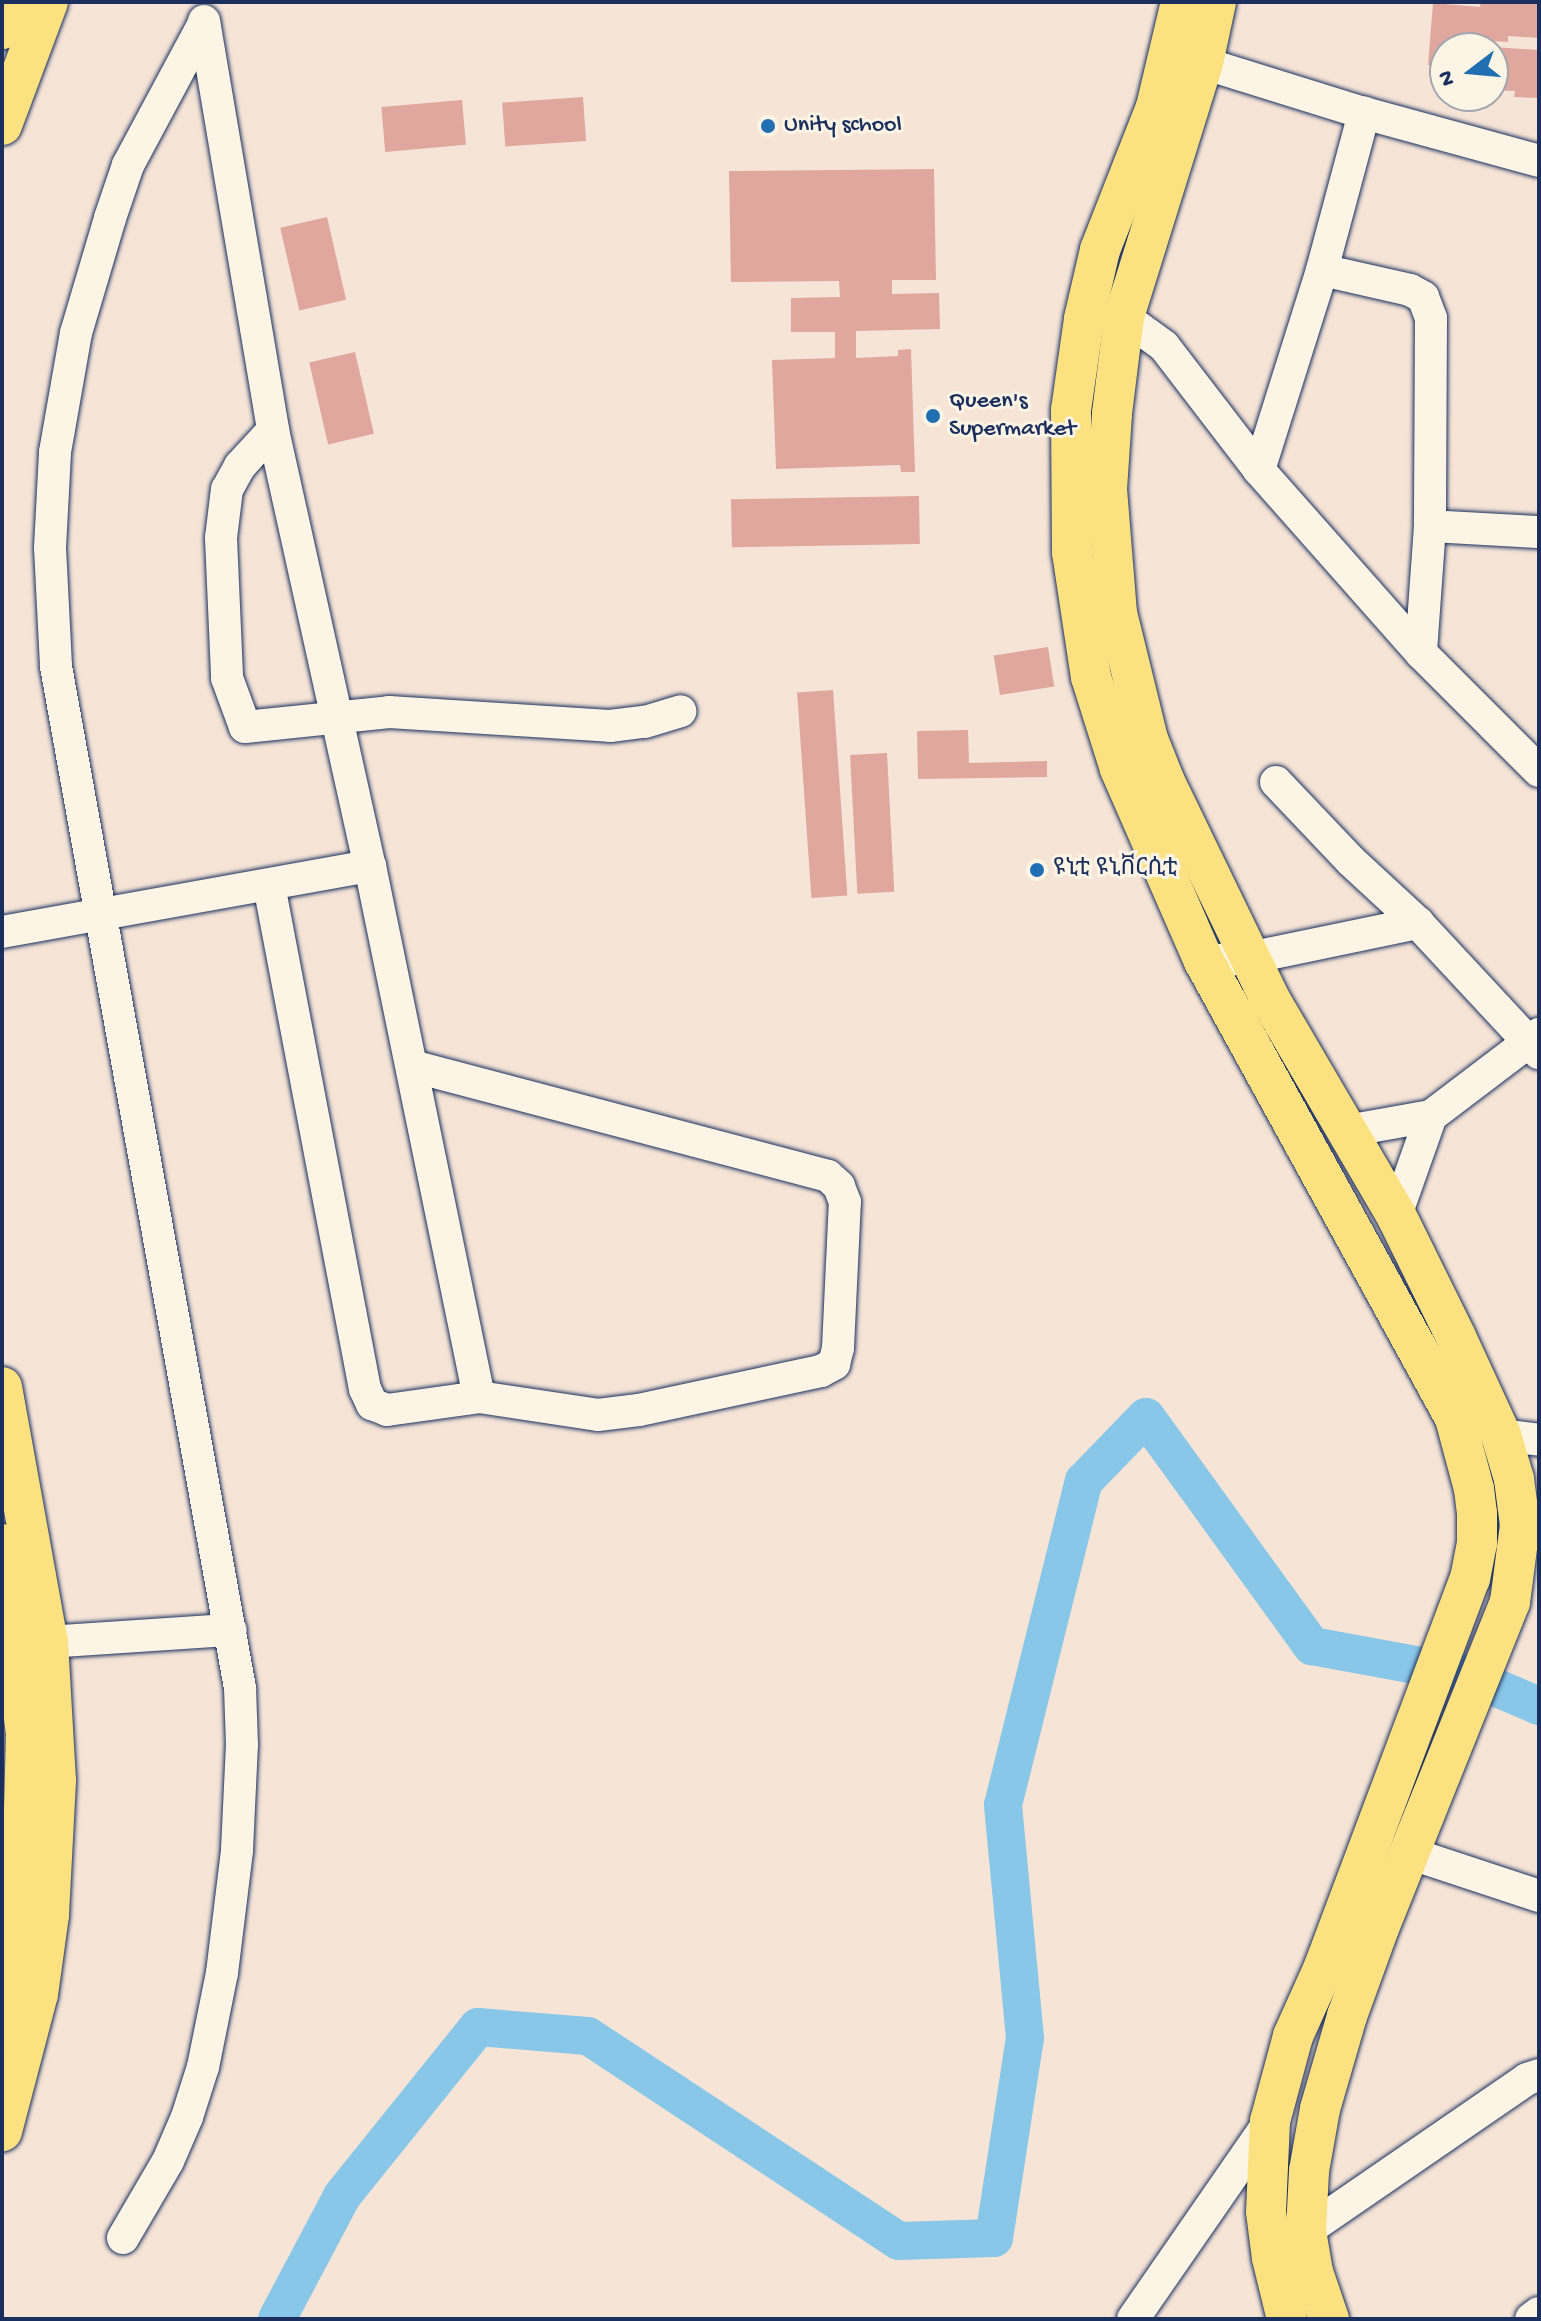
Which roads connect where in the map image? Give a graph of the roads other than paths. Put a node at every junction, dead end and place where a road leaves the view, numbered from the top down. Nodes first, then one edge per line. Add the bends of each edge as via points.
1 (9, 2) edge
2 (16, 2) edge
3 (48, 2) edge
4 (1181, 2) edge
5 (1216, 2) edge
6 (202, 13) edge
7 (2, 24) edge
8 (1203, 63) junction
9 (1364, 113) junction
10 (2, 125) edge
11 (1539, 161) edge
12 (1322, 270) junction
13 (1124, 317) junction
14 (273, 430) junction
15 (1259, 470) junction
16 (1430, 526) junction
17 (1539, 532) edge
18 (1421, 653) junction
19 (680, 711) dead end
20 (338, 716) junction
21 (1539, 771) edge
22 (1276, 782) dead end
23 (370, 866) junction
24 (269, 885) junction
25 (99, 913) junction
26 (1418, 923) junction
27 (2, 932) edge
28 (1249, 958) junction
29 (1204, 961) junction
30 (1536, 1042) edge
31 (413, 1066) junction
32 (1431, 1116) junction
33 (1347, 1131) junction
34 (1396, 1215) junction
35 (2, 1387) edge
36 (479, 1397) junction
37 (1520, 1437) edge
38 (2, 1544) edge
39 (231, 1630) junction
40 (48, 1642) junction
41 (1409, 1853) junction
42 (1539, 1896) edge
43 (2, 2029) edge
44 (1539, 2075) edge
45 (1270, 2121) junction
46 (3, 2127) edge
47 (1309, 2171) junction
48 (1266, 2176) junction
49 (1306, 2231) junction
50 (123, 2238) dead end
51 (1539, 2313) edge
52 (1133, 2319) edge
53 (1287, 2319) edge
54 (1329, 2319) edge
55 (1531, 2319) edge

1 - 7 highway
2 - 7 highway
3 - 10 main road
4 - 29 main road via 1156,107 1100,250 1080,349 1071,410 1072,552 1091,677 1120,769
5 - 8 main road
6 - 14 street
6 - 25 street via 128,165 110,218 76,333 55,452 50,548 56,666
8 - 9 street
8 - 13 main road
9 - 11 street
9 - 12 street
12 - 15 street
12 - 16 street via 1423,297 1431,318
13 - 15 street via 1164,346
13 - 28 main road via 1107,489 1117,613 1148,739
14 - 20 street
14 - 20 street via 227,489 221,538 227,678 245,727
15 - 18 street
16 - 17 street
16 - 18 street
18 - 21 street
19 - 20 street via 610,726 389,712
20 - 23 street
22 - 26 street
23 - 24 street
23 - 31 street
24 - 25 street
24 - 36 street via 365,1389 372,1404 387,1410
25 - 27 street
25 - 39 street
26 - 28 street
26 - 30 street
28 - 29 street
28 - 33 main road
29 - 45 main road via 1455,1418 1474,1489 1477,1543 1470,1578 1324,1967 1293,2036
30 - 32 street
31 - 36 street
31 - 36 street via 828,1176 845,1202 838,1348 834,1364 821,1371 598,1415
32 - 33 street
32 - 34 street
33 - 34 main road
34 - 37 main road
35 - 40 main road
37 - 41 main road via 1514,1479 1520,1525 1510,1602
38 - 43 main road via 26,1733 21,1929
39 - 40 street
39 - 50 street via 242,1745 237,1850 222,1973 187,2117
40 - 46 main road via 56,1781 49,1915 38,1994
41 - 42 street
41 - 47 main road via 1347,2016 1320,2109
44 - 49 street
45 - 48 main road
45 - 52 street
47 - 48 main road
47 - 49 main road
48 - 53 main road via 1272,2258
49 - 54 main road
51 - 55 street

